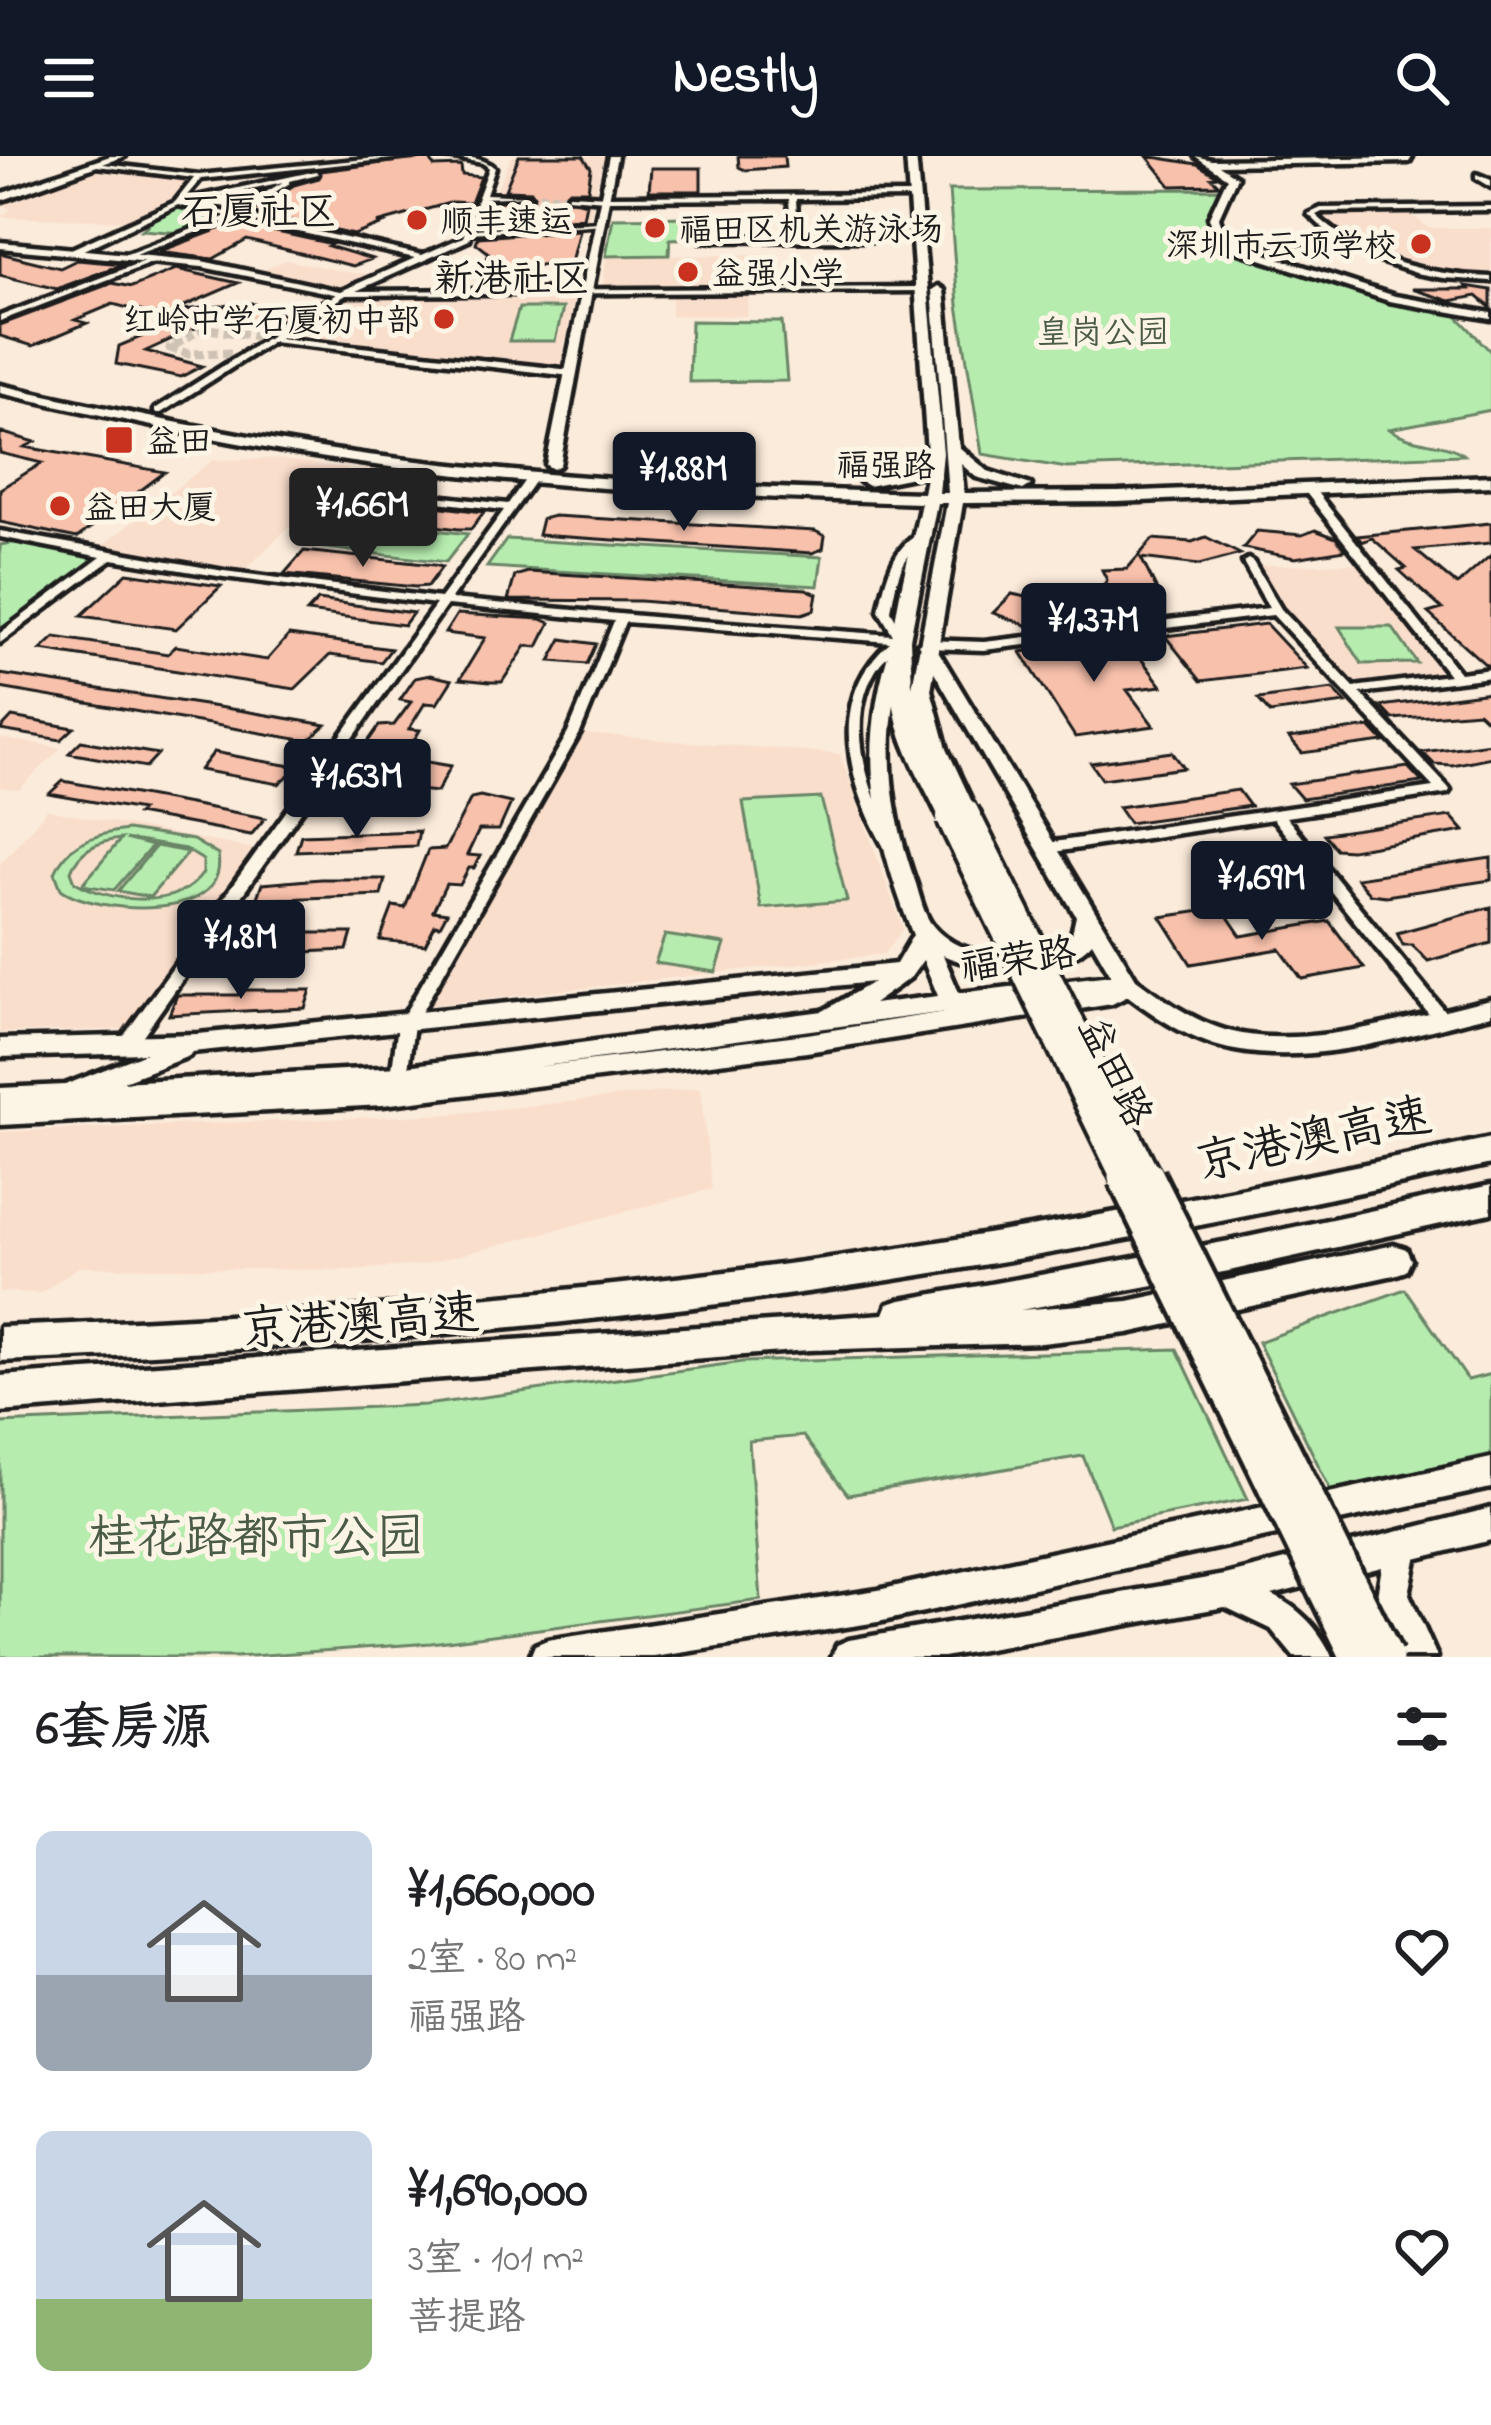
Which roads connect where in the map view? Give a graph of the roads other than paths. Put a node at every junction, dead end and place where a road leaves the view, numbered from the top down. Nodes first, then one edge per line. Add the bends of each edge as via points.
1 (120, 156) edge
2 (417, 156) edge
3 (445, 156) edge
4 (613, 156) edge
5 (911, 156) edge
6 (926, 156) edge
7 (1199, 156) edge
8 (1409, 159) dead end
9 (102, 160) edge
10 (321, 162) edge
11 (1213, 162) junction
12 (199, 177) junction
13 (291, 180) junction
14 (0, 195) edge
15 (482, 196) junction
16 (528, 196) tunnel mouth
17 (568, 196) tunnel mouth
18 (792, 196) junction
19 (914, 196) junction
20 (605, 197) junction
21 (177, 203) junction
22 (1491, 208) edge
23 (236, 214) junction
24 (600, 224) junction
25 (469, 231) junction
26 (879, 238) dead end
27 (701, 239) dead end
28 (795, 239) junction
29 (1336, 241) junction
30 (1228, 242) junction
31 (0, 245) edge
32 (72, 252) junction
33 (127, 257) junction
34 (425, 258) junction
35 (155, 260) junction
36 (1491, 279) edge
37 (922, 290) junction
38 (587, 291) junction
39 (344, 293) junction
40 (1491, 316) edge
41 (0, 319) edge
42 (257, 336) tunnel mouth
43 (274, 339) junction
44 (231, 352) tunnel mouth
45 (248, 356) junction
46 (571, 373) junction
47 (0, 378) edge
48 (0, 389) edge
49 (158, 411) junction
50 (953, 449) junction
51 (935, 453) junction
52 (553, 464) junction
53 (1491, 469) edge
54 (534, 475) junction
55 (1491, 481) edge
56 (340, 487) dead end
57 (849, 488) junction
58 (934, 490) junction
59 (956, 490) junction
60 (1034, 491) junction
61 (1311, 492) junction
62 (511, 508) junction
63 (951, 529) junction
64 (927, 533) junction
65 (0, 534) edge
66 (108, 556) junction
67 (1248, 562) dead end
68 (443, 602) junction
69 (1276, 611) junction
70 (619, 622) junction
71 (0, 639) edge
72 (901, 639) junction
73 (926, 644) junction
74 (1491, 673) edge
75 (1457, 676) junction
76 (1350, 691) junction
77 (958, 814) junction
78 (1276, 814) junction
79 (1047, 848) junction
80 (1087, 916) junction
81 (925, 931) junction
82 (903, 971) junction
83 (1128, 986) junction
84 (1491, 1007) edge
85 (956, 1010) junction
86 (1441, 1018) junction
87 (406, 1025) junction
88 (805, 1026) junction
89 (198, 1043) junction
90 (126, 1046) junction
91 (0, 1048) edge
92 (399, 1076) junction
93 (55, 1096) junction
94 (0, 1098) edge
95 (0, 1115) edge
96 (1491, 1151) edge
97 (1491, 1198) edge
98 (1394, 1260) dead end
99 (808, 1333) junction
100 (0, 1344) edge
101 (0, 1394) edge
102 (1491, 1472) edge
103 (1491, 1524) edge
104 (1402, 1546) junction
105 (1225, 1591) junction
106 (1413, 1642) edge
107 (1313, 1653) edge
108 (547, 1657) edge
109 (849, 1657) edge
110 (1358, 1657) edge
111 (1386, 1657) edge

1 - 9 main road
2 - 10 street
3 - 15 street via 490,164
4 - 20 street
5 - 19 main road, 益田路
6 - 50 main road, 益田路
7 - 11 street
8 - 11 street
9 - 12 street
9 - 14 main road
10 - 12 street
10 - 13 street via 318,172
11 - 30 street via 1233,178 1214,217
12 - 21 street
13 - 21 street
13 - 23 street
15 - 16 street
15 - 25 street
17 - 20 street
18 - 19 street
18 - 20 street
18 - 28 street
19 - 37 main road, 益田路
20 - 24 street
21 - 23 street
21 - 32 street
22 - 29 street via 1312,212
23 - 33 street
23 - 34 street
24 - 25 street
24 - 38 street
25 - 34 street
26 - 28 street
27 - 28 street
29 - 30 street
29 - 36 street via 1446,276
30 - 40 street via 1383,296
31 - 32 street
32 - 33 street
33 - 35 street
34 - 39 street
35 - 39 street
35 - 41 street
37 - 38 street
37 - 51 main road, 益田路
38 - 39 street
38 - 46 street
39 - 43 street
42 - 43 street
43 - 45 street
43 - 46 street
44 - 45 street
45 - 49 street
46 - 52 street
47 - 49 main road, 福强路
48 - 54 main road, 福强路 via 246,439
49 - 52 main road, 福强路
50 - 59 main road, 益田路
50 - 60 main road via 982,474
51 - 57 main road via 912,473
51 - 58 main road, 益田路
52 - 57 main road, 福强路
53 - 60 main road, 福强路
54 - 57 main road, 福强路
54 - 62 street
55 - 61 main road, 福强路
56 - 62 street
57 - 58 main road, 福强路
57 - 64 main road via 904,507
58 - 59 main road, 福强路
58 - 64 main road, 益田路
59 - 60 main road, 福强路
59 - 63 main road, 益田路
60 - 61 main road, 福强路
60 - 63 main road via 982,508
61 - 75 street
62 - 68 street
63 - 73 main road, 益田路
64 - 72 main road, 益田路
65 - 66 street
66 - 68 street
66 - 71 street
67 - 69 street
68 - 70 street
68 - 90 street
69 - 73 street via 984,646
69 - 76 street
70 - 72 street
70 - 87 street via 574,734
72 - 77 main road, 益田路 via 911,733
72 - 81 street, 益田路 via 885,676 877,736 896,856
73 - 77 main road, 益田路 via 921,690
73 - 79 street, 益田路
74 - 75 street
75 - 76 street
76 - 78 street via 1443,790
77 - 110 main road, 益田路, bridge
77 - 111 main road, 益田路, bridge
78 - 79 street
78 - 86 street
79 - 80 street, 益田路
80 - 81 street via 1082,943 1065,952 987,963 942,948
80 - 83 street, 益田路
81 - 82 street
81 - 85 street, 益田路
82 - 87 street
82 - 88 street
83 - 85 street, 福荣路 via 1105,982
83 - 86 street via 1194,1027 1234,1040 1311,1041
84 - 86 street
85 - 88 street, 福荣路
85 - 95 street, 福荣路 via 807,1043 383,1095
87 - 89 street
87 - 92 street
88 - 92 street, 福荣路
89 - 90 street
89 - 93 street
90 - 91 street
92 - 93 street, 福荣路
93 - 94 street, 福荣路
96 - 100 highway, 京港澳高速 via 1106,1232 800,1279 585,1306
97 - 99 highway via 1229,1256
98 - 99 highway via 1128,1317
99 - 101 highway, 京港澳高速
102 - 108 street via 878,1606
103 - 104 street
104 - 105 street
104 - 106 street via 1393,1595
105 - 107 street via 1283,1617
105 - 109 street
106 - 107 street via 1374,1615 1321,1628

